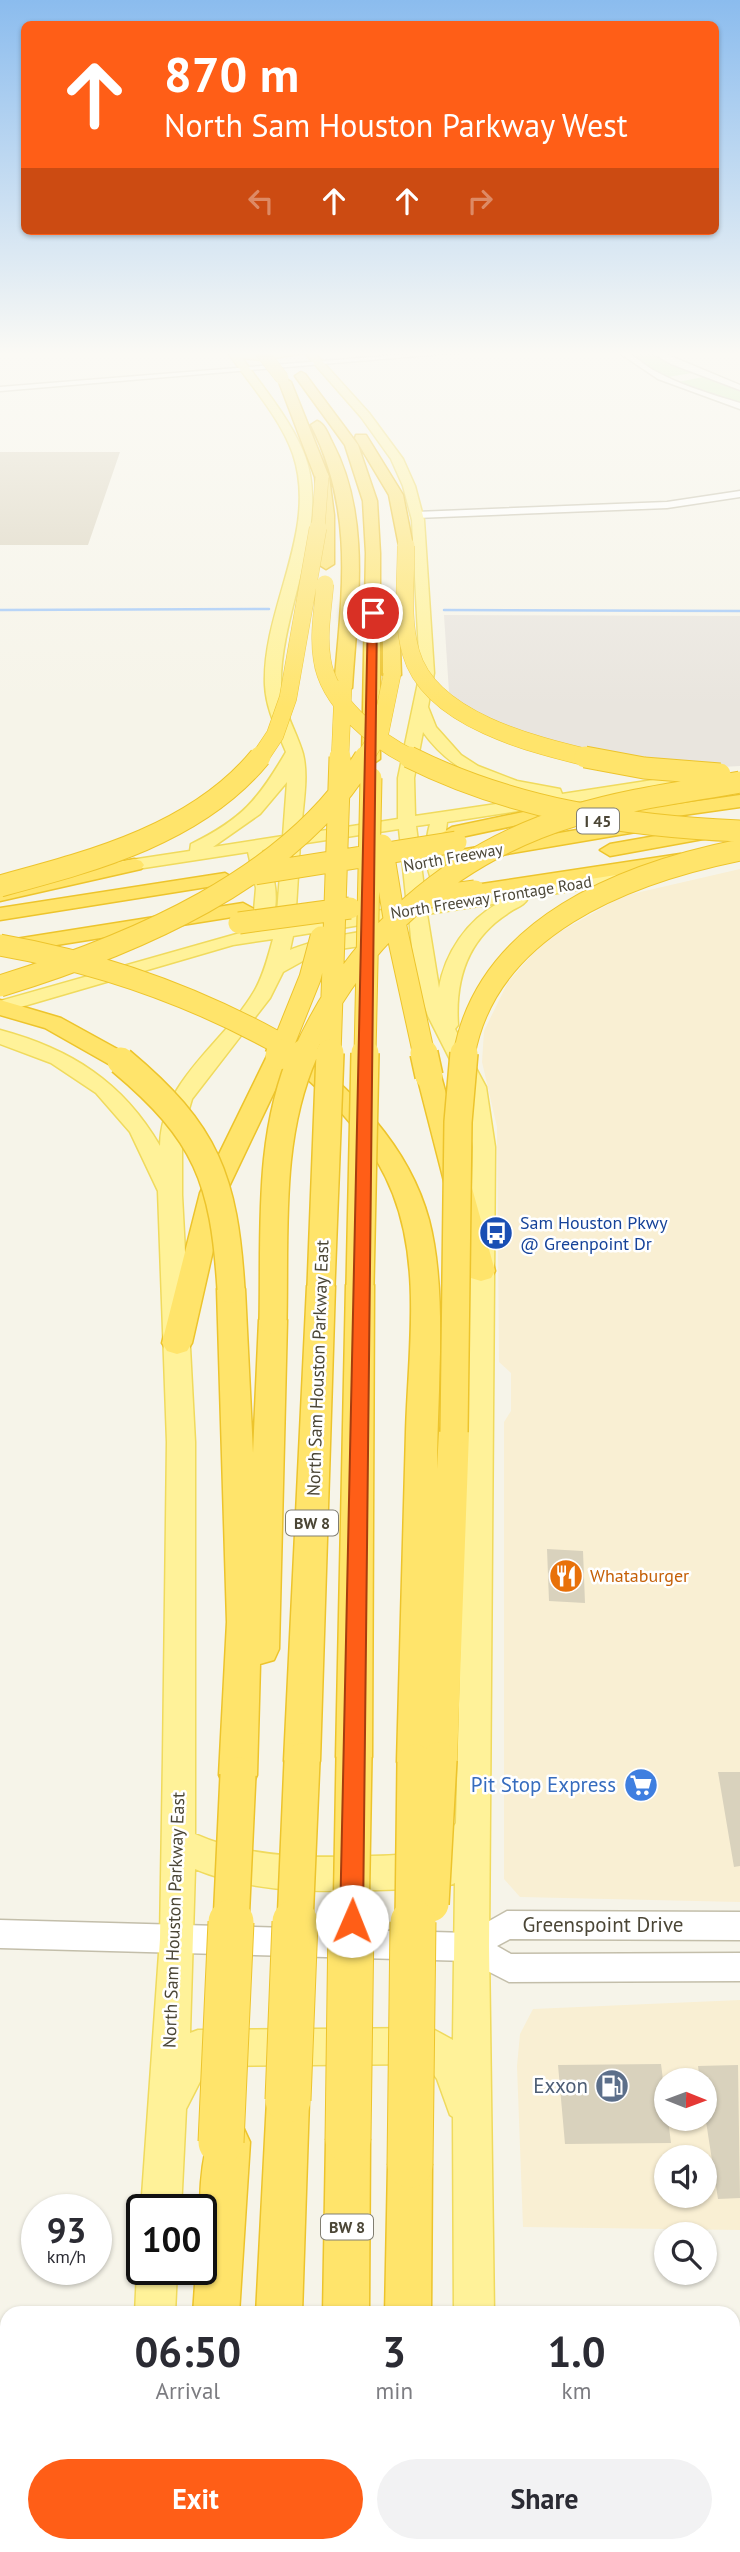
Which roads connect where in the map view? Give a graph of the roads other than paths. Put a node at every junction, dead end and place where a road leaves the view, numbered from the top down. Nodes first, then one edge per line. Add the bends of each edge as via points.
1 (302, 469) edge
2 (320, 469) edge
3 (337, 469) edge
4 (360, 469) edge
5 (377, 469) edge
6 (381, 469) edge
7 (400, 469) edge
8 (322, 477) junction
9 (740, 494) edge
10 (740, 500) edge
11 (417, 518) junction
12 (420, 707) junction
13 (294, 750) junction
14 (740, 773) edge
15 (371, 778) junction
16 (740, 782) edge
17 (597, 793) junction
18 (405, 795) junction
19 (740, 800) edge
20 (294, 808) junction
21 (740, 809) edge
22 (407, 822) junction
23 (740, 829) edge
24 (292, 840) junction
25 (224, 850) junction
26 (740, 853) edge
27 (464, 858) junction
28 (174, 859) junction
29 (134, 865) junction
30 (335, 866) junction
31 (0, 885) edge
32 (540, 891) junction
33 (0, 895) edge
34 (416, 908) junction
35 (235, 909) junction
36 (0, 914) edge
37 (285, 930) junction
38 (0, 932) edge
39 (421, 946) junction
40 (0, 948) edge
41 (275, 969) junction
42 (0, 986) edge
43 (0, 1007) edge
44 (0, 1037) edge
45 (449, 1040) junction
46 (276, 1048) junction
47 (170, 1195) junction
48 (481, 1271) junction
49 (177, 1343) junction
50 (427, 1761) junction
51 (246, 1776) junction
52 (472, 1829) junction
53 (178, 1844) junction
54 (740, 1926) edge
55 (0, 1934) edge
56 (177, 1939) junction
57 (471, 1947) junction
58 (740, 1967) edge
59 (167, 2112) junction
60 (470, 2123) junction
61 (162, 2194) edge
62 (157, 2285) edge
63 (156, 2306) edge
64 (215, 2306) edge
65 (279, 2306) edge
66 (346, 2306) edge
67 (408, 2306) edge
68 (474, 2306) edge

1 - 13 main road via 302,531 274,658 273,686
2 - 8 highway
3 - 30 highway, North Sam Houston Parkway East / BW 8, bridge via 346,497 350,565
4 - 15 highway, BW 8, bridge via 370,501 373,552
5 - 42 highway, bridge via 390,540 392,685 382,731 356,776 297,837 213,895 111,947
6 - 14 highway, bridge via 403,523 411,654 423,677 446,699 493,728 566,755 657,771
7 - 11 main road, North Sam Houston Parkway East
8 - 23 highway, bridge via 328,523 322,662 336,695 363,724 429,767 516,801 636,824
8 - 31 highway, bridge via 313,565 289,693 279,726 262,755 227,790 155,834 84,862
9 - 11 street via 667,505
10 - 11 street via 670,509
11 - 12 main road, North Sam Houston Parkway East via 427,673
12 - 17 main road via 434,740 481,773 532,790
12 - 18 main road, North Sam Houston Parkway East
13 - 20 main road, North Sam Houston Parkway East
13 - 28 main road via 277,783 254,812 211,842
14 - 17 main road, North Freeway Frontage Road
14 - 27 highway
15 - 48 highway, bridge via 394,918 429,1076
15 - 66 highway, BW 8, bridge
16 - 51 highway, bridge via 588,811 519,835 430,889 371,944 323,1012 286,1108 278,1164
17 - 27 main road, North Freeway Frontage Road
18 - 20 main road via 388,810 322,818 302,815
18 - 22 main road, North Sam Houston Parkway East
19 - 27 highway, North Freeway / I 45
20 - 24 main road, North Sam Houston Parkway East
21 - 27 highway, North Freeway
22 - 24 main road, North Freeway Frontage Road
22 - 27 main road, North Freeway Frontage Road
22 - 34 main road, North Sam Houston Parkway East
23 - 27 highway, North Freeway / I 45
24 - 25 main road, North Freeway Frontage Road
24 - 37 main road, North Sam Houston Parkway East
25 - 28 main road, North Freeway Frontage Road
25 - 35 main road via 253,853 262,861 264,921 254,932
26 - 27 highway
26 - 32 main road, North Freeway Frontage Road
26 - 50 highway, bridge via 646,873 568,911 505,966 472,1020 460,1097 454,1432
27 - 32 main road, North Freeway Frontage Road
27 - 34 main road, North Freeway Frontage Road
27 - 35 highway, bridge
27 - 35 highway, North Freeway, bridge
27 - 35 highway, North Freeway / I 45, bridge via 302,866
28 - 29 main road, North Freeway Frontage Road
29 - 31 main road, North Freeway Frontage Road
29 - 33 highway
30 - 46 highway, bridge via 310,978
30 - 65 highway, North Sam Houston Parkway East / BW 8, bridge
32 - 45 main road via 494,913 473,931 460,951 450,972 445,1004
34 - 37 main road, North Freeway Frontage Road
34 - 39 main road, North Sam Houston Parkway East
35 - 36 highway, North Freeway / I 45
35 - 37 main road, North Freeway Frontage Road
35 - 38 highway, North Freeway / I 45
35 - 40 highway
35 - 43 main road, North Freeway Frontage Road
37 - 41 main road, North Sam Houston Parkway East
39 - 41 main road via 395,936 306,948
39 - 45 main road, North Sam Houston Parkway East via 429,992
40 - 46 highway, bridge via 82,961 123,974 203,1005
41 - 47 main road, North Sam Houston Parkway East via 263,994 181,1099 171,1133
43 - 51 highway, bridge via 53,1023 143,1078 194,1133 217,1180 226,1221 231,1289
44 - 47 main road via 54,1056 104,1087 142,1130
45 - 48 main road, North Sam Houston Parkway East via 475,1087 482,1125
46 - 49 highway via 213,1193
46 - 50 highway via 312,1070 357,1116 387,1156 415,1220 424,1310
47 - 49 main road, North Sam Houston Parkway East
48 - 52 main road, North Sam Houston Parkway East
49 - 53 main road, North Sam Houston Parkway East via 181,1497
50 - 67 highway, bridge
51 - 64 highway
52 - 53 main road via 444,1871 262,1871 203,1858
52 - 57 main road, North Sam Houston Parkway East
53 - 56 main road, North Sam Houston Parkway East
54 - 57 street, Greenspoint Drive via 508,1925
55 - 56 street
56 - 57 street
56 - 59 main road, North Sam Houston Parkway East
57 - 58 street via 509,1968
57 - 60 main road, North Sam Houston Parkway East
59 - 60 main road, North Sam Houston Parkway East via 198,2048 432,2046 450,2063
59 - 61 main road, North Sam Houston Parkway East
60 - 68 main road, North Sam Houston Parkway East
62 - 63 main road

